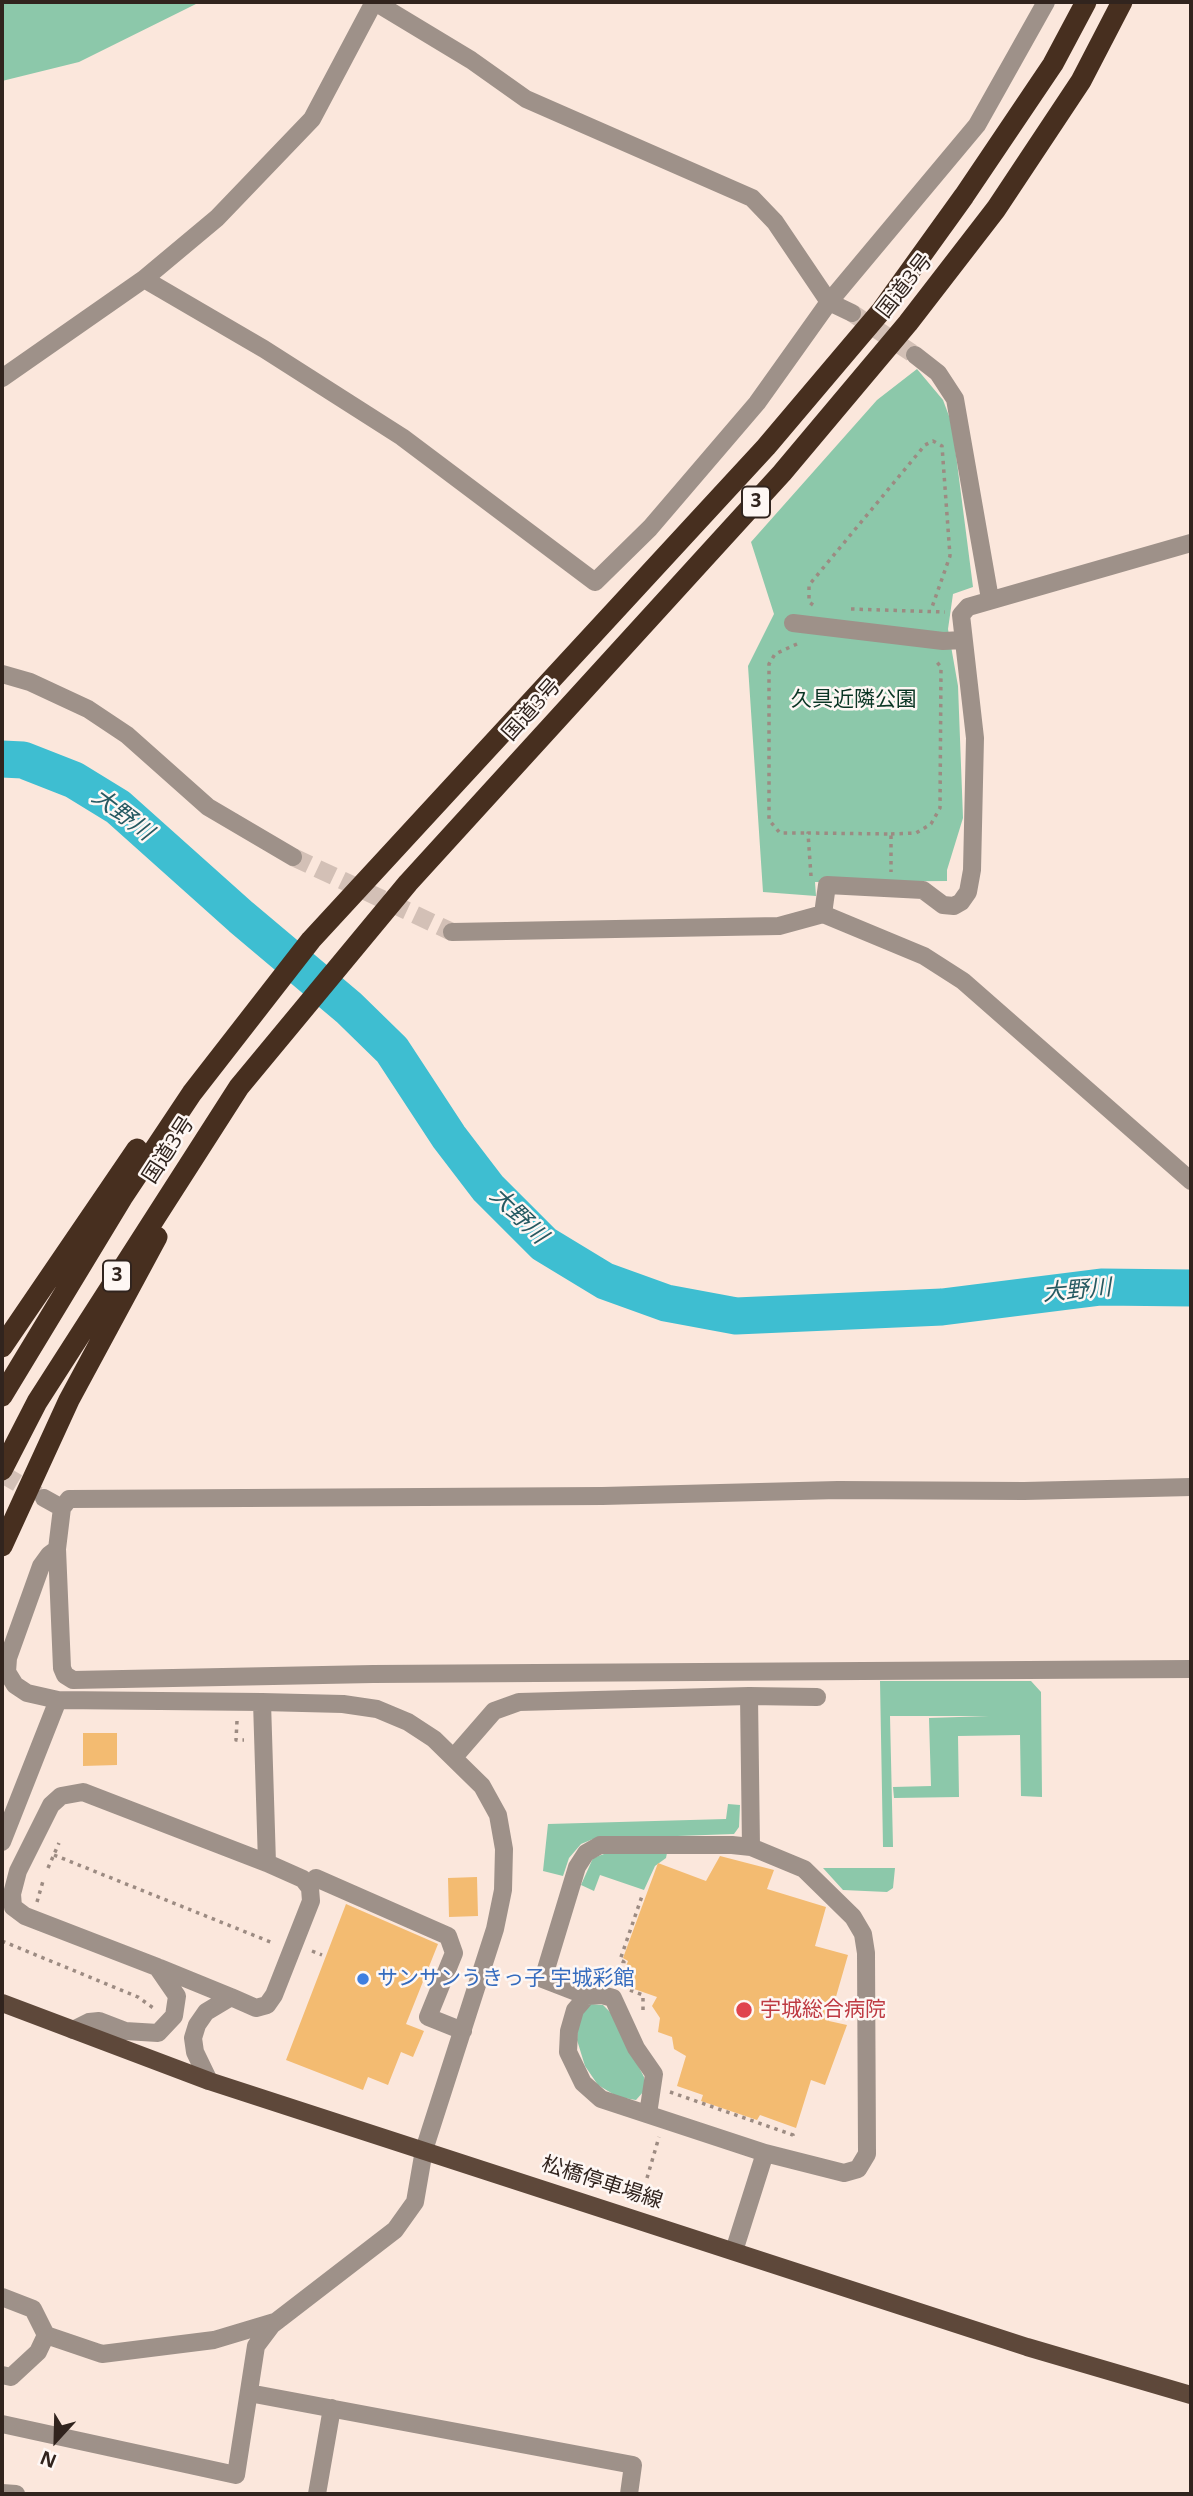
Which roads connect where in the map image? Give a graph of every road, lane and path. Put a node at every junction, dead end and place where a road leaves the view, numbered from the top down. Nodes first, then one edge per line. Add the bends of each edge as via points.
1 (374, 2) edge
2 (1046, 2) edge
3 (1086, 2) edge
4 (1122, 2) edge
5 (144, 279) junction
6 (829, 302) junction
7 (852, 313) tunnel mouth
8 (915, 355) tunnel mouth
9 (2, 378) edge
10 (1191, 543) edge
11 (990, 599) junction
12 (817, 608) dead end
13 (842, 609) dead end
14 (932, 610) junction
15 (961, 615) junction
16 (793, 623) dead end
17 (963, 640) junction
18 (803, 641) dead end
19 (928, 658) dead end
20 (2, 674) edge
21 (808, 833) junction
22 (891, 834) junction
23 (293, 857) tunnel mouth
24 (891, 862) dead end
25 (809, 866) dead end
26 (823, 914) junction
27 (452, 932) tunnel mouth
28 (244, 1091) junction
29 (192, 1094) junction
30 (1191, 1181) edge
31 (2, 1347) edge
32 (2, 1396) edge
33 (2, 1470) edge
34 (1191, 1487) edge
35 (44, 1498) tunnel mouth
36 (62, 1508) junction
37 (2, 1546) edge
38 (57, 1549) junction
39 (1191, 1669) edge
40 (749, 1696) junction
41 (817, 1697) dead end
42 (58, 1700) junction
43 (262, 1702) junction
44 (232, 1715) dead end
45 (251, 1743) dead end
46 (454, 1757) junction
47 (2, 1842) edge
48 (59, 1843) dead end
49 (751, 1847) junction
50 (54, 1855) junction
51 (267, 1863) junction
52 (48, 1868) dead end
53 (316, 1878) dead end
54 (642, 1896) dead end
55 (7, 1900) edge
56 (2, 1941) edge
57 (275, 1944) dead end
58 (157, 1967) junction
59 (616, 1984) dead end
60 (625, 1988) dead end
61 (587, 1996) junction
62 (231, 1997) junction
63 (2, 2003) edge
64 (160, 2014) dead end
65 (646, 2022) dead end
66 (73, 2030) junction
67 (463, 2031) junction
68 (671, 2080) dead end
69 (209, 2081) junction
70 (648, 2114) junction
71 (793, 2135) dead end
72 (424, 2150) junction
73 (765, 2153) junction
74 (734, 2251) junction
75 (2, 2297) edge
76 (273, 2324) junction
77 (46, 2335) junction
78 (2, 2375) edge
79 (250, 2393) junction
80 (1191, 2395) edge
81 (332, 2408) junction
82 (2, 2424) edge
83 (236, 2475) junction
84 (2, 2493) edge
85 (632, 2493) edge
86 (16, 2494) edge
87 (234, 2494) edge
88 (317, 2494) edge

1 - 5 street via 312,119 217,218
1 - 6 street via 526,99 752,198 775,222
2 - 6 street via 977,125
3 - 29 highway, 国道3号 / 3 via 1053,64 882,310 766,447 311,940
4 - 28 highway, 国道3号 / 3 via 1081,81 1012,185 908,323 782,473 408,883
5 - 6 street via 402,437 595,582 650,528 757,403
5 - 9 street
6 - 7 street
8 - 11 street via 938,373 955,399
10 - 11 street
11 - 15 street via 968,607
12 - 14 path via 809,602 809,585 933,441 942,446 950,556
13 - 14 path
14 - 15 path
15 - 17 street
16 - 17 street
17 - 26 street via 975,738 968,892 954,906 943,905 923,890 827,885
18 - 21 path via 775,654 769,664 769,820 780,833
19 - 22 path via 941,667 940,808 932,824 916,833
20 - 23 street via 88,709 127,735 208,807
21 - 22 path
21 - 25 path
22 - 24 path
26 - 27 street via 779,926
26 - 30 street via 924,956 963,981
28 - 33 highway, 国道3号 / 3 via 37,1402
28 - 37 highway via 100,1340
29 - 31 highway via 143,1142
29 - 32 highway, 国道3号 / 3 via 122,1198
34 - 36 street via 69,1499
35 - 36 street
36 - 38 street
38 - 39 street via 62,1668 73,1680
38 - 42 street via 41,1566 6,1672 27,1693
40 - 41 street
40 - 46 street via 519,1702 494,1711
40 - 49 street
42 - 43 street
42 - 47 street
43 - 46 street via 377,1709 408,1722
43 - 51 street
44 - 45 path via 237,1721 236,1740
46 - 67 street via 482,1786 498,1815 504,1849 503,1890 495,1929
48 - 50 path
49 - 61 street via 600,1845 586,1853 577,1867 543,1979
49 - 73 street via 804,1869 853,1917 863,1934 866,1953 867,2154 858,2169 844,2173
50 - 52 path
50 - 57 path
51 - 55 street via 83,1792 70,1793 51,1805
51 - 62 street via 303,1879 310,1888 311,1901 267,2005 256,2008
53 - 67 street via 448,1936 454,1953 428,2017
54 - 59 path
55 - 58 street via 25,1916
56 - 64 path via 138,1997
58 - 62 street
58 - 66 street via 177,1996 174,2016 159,2034 125,2031 99,2021
60 - 65 path via 643,1995
61 - 70 street via 613,1998 654,2074
61 - 70 street via 575,2010 568,2052 583,2083 601,2099
62 - 69 street via 206,2012 192,2038
63 - 66 main road, 松橋停車場線
66 - 69 main road, 松橋停車場線
67 - 72 street
68 - 71 path via 668,2091 673,2094
69 - 72 main road, 松橋停車場線
70 - 73 street
72 - 74 main road, 松橋停車場線
72 - 76 street via 415,2202 395,2230
73 - 74 street
74 - 80 main road, 松橋停車場線 via 1027,2347
75 - 77 street via 33,2309
76 - 77 street via 214,2340 102,2354
76 - 79 street via 256,2346
77 - 78 street via 38,2352 11,2377
79 - 81 street
79 - 83 street
81 - 85 street via 633,2465
81 - 88 street
82 - 83 street
83 - 87 street
84 - 86 street

